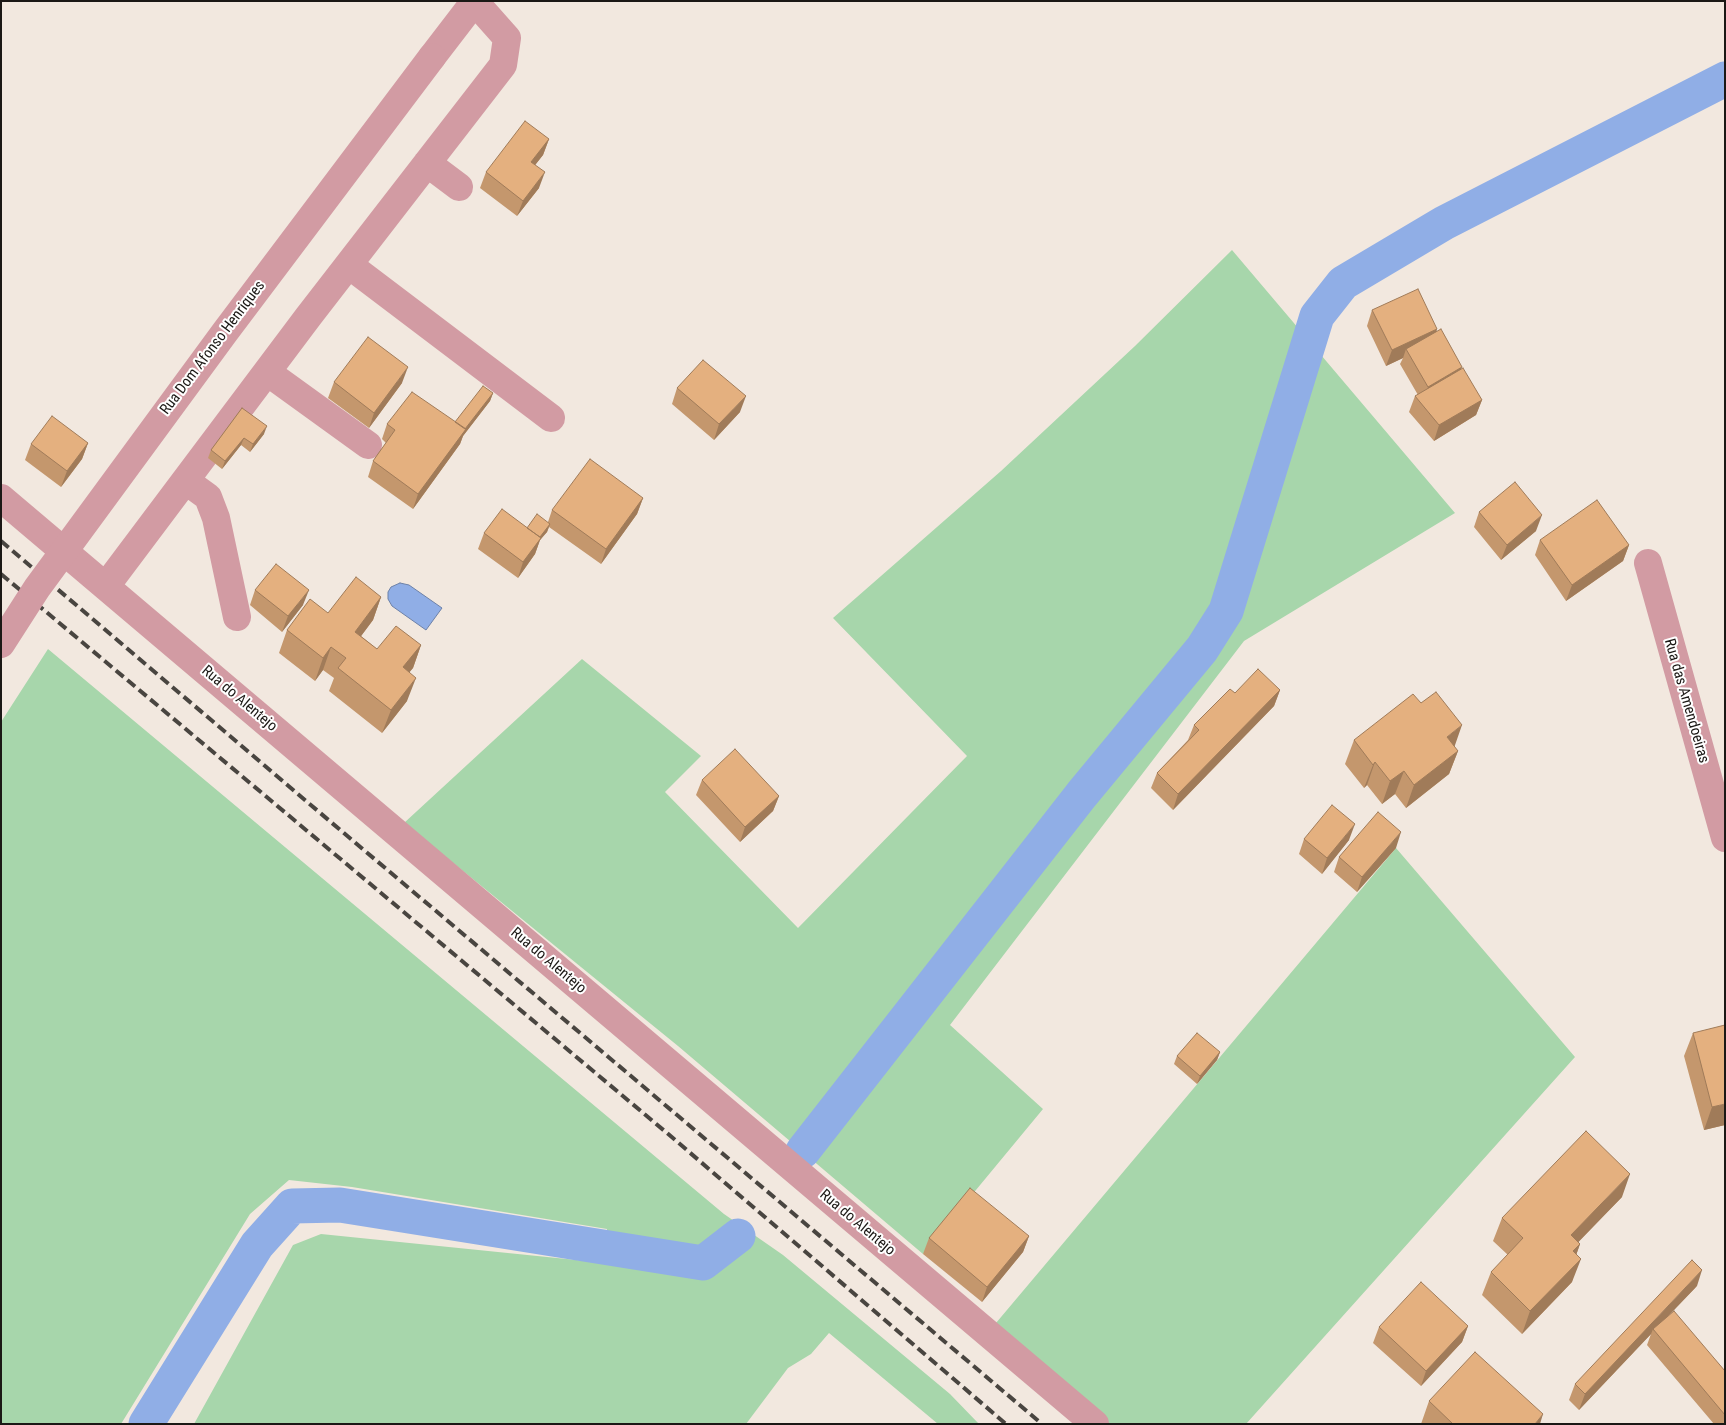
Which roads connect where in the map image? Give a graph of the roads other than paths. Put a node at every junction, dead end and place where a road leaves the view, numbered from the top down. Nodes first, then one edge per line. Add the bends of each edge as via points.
1 (475, 2) edge
2 (427, 163) junction
3 (459, 187) dead end
4 (349, 265) junction
5 (267, 372) junction
6 (551, 418) dead end
7 (368, 445) dead end
8 (186, 481) junction
9 (1, 498) edge
10 (1648, 563) dead end
11 (106, 586) junction
12 (238, 617) dead end
13 (1, 644) edge
14 (1725, 838) edge
15 (1095, 1424) edge

1 - 2 street via 507,38 503,65
1 - 13 street, Rua Dom Afonso Henriques, bridge via 225,332 37,588
2 - 3 street
2 - 4 street
4 - 5 street
4 - 6 street
5 - 7 street
5 - 8 street
8 - 11 street
8 - 12 street via 208,497 216,518
9 - 11 street, Rua do Alentejo
10 - 14 street, Rua das Amendoeiras
11 - 15 street, Rua do Alentejo

